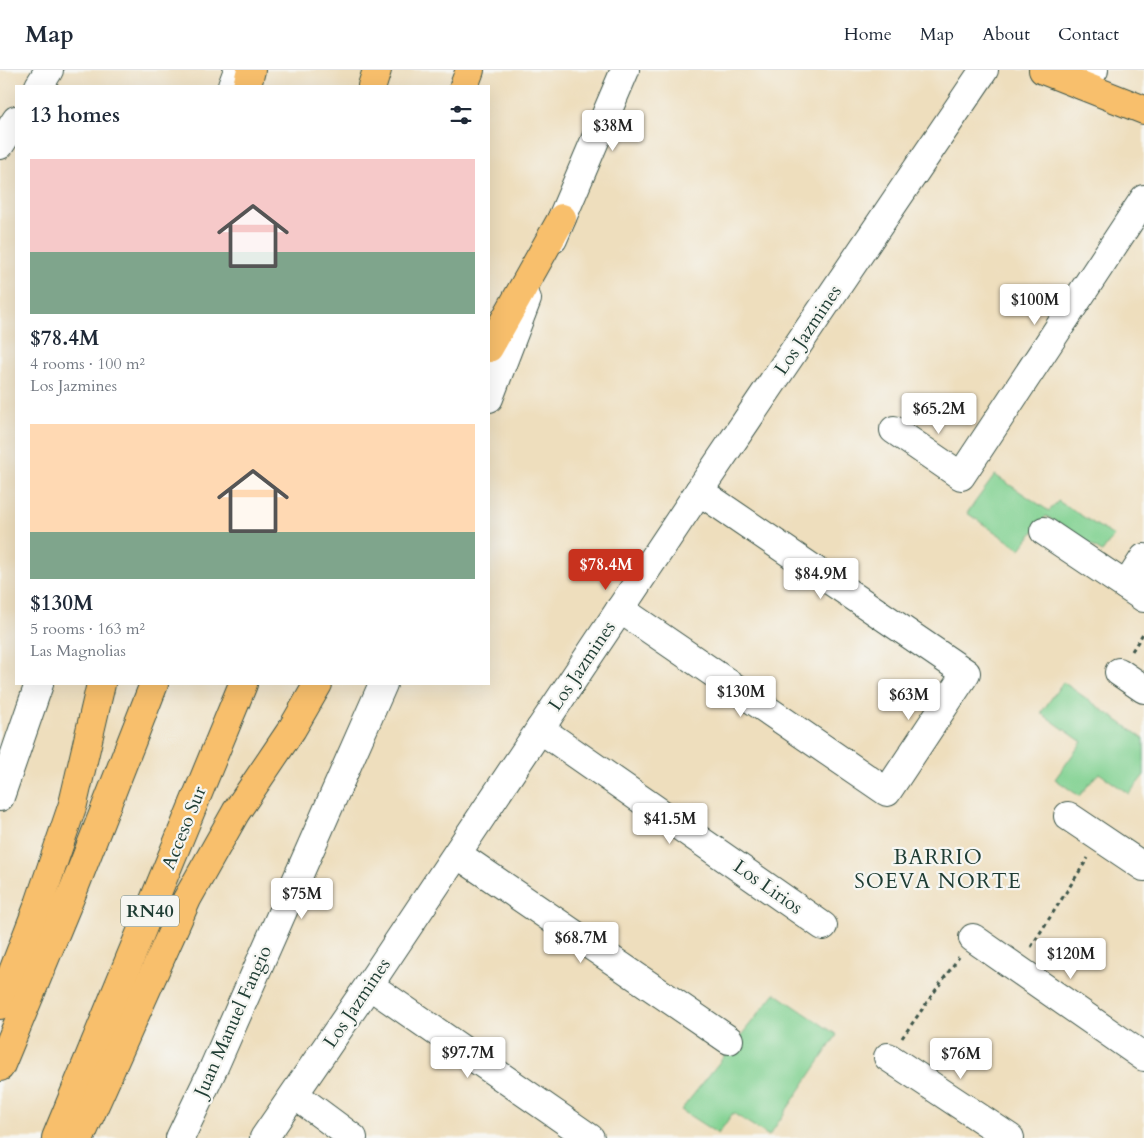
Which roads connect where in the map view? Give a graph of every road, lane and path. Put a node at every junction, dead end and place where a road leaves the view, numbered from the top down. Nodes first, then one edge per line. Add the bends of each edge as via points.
1 (49, 70) edge
2 (238, 70) edge
3 (250, 70) edge
4 (377, 70) edge
5 (470, 70) edge
6 (625, 70) edge
7 (984, 70) edge
8 (1043, 70) edge
9 (1088, 77) edge
10 (40, 85) edge
11 (232, 85) edge
12 (247, 85) edge
13 (372, 85) edge
14 (464, 85) edge
15 (1144, 110) edge
16 (1144, 199) edge
17 (562, 218) junction
18 (490, 346) edge
19 (490, 395) edge
20 (894, 430) dead end
21 (699, 491) junction
22 (1044, 531) dead end
23 (1144, 558) edge
24 (1135, 592) edge
25 (620, 609) junction
26 (1119, 672) dead end
27 (39, 685) edge
28 (101, 685) edge
29 (154, 685) edge
30 (243, 685) edge
31 (317, 685) edge
32 (384, 685) edge
33 (1144, 689) edge
34 (540, 728) junction
35 (0, 797) edge
36 (1068, 816) dead end
37 (1101, 838) junction
38 (456, 854) junction
39 (1144, 867) edge
40 (824, 926) dead end
41 (973, 938) joint
42 (1017, 969) junction
43 (369, 986) junction
44 (0, 1005) edge
45 (729, 1040) dead end
46 (888, 1057) joint
47 (1144, 1057) edge
48 (0, 1067) edge
49 (295, 1095) junction
50 (56, 1138) edge
51 (80, 1138) edge
52 (180, 1138) edge
53 (264, 1138) edge
54 (353, 1138) edge
55 (590, 1138) edge
56 (1010, 1138) edge

1 - 10 street
2 - 11 street
3 - 12 main road
4 - 13 main road
5 - 14 main road
6 - 17 street
7 - 21 street, Los Jazmines
8 - 9 main road
9 - 15 main road
16 - 20 street via 962,476
17 - 18 main road
17 - 19 street
21 - 25 street, Los Jazmines
21 - 25 street via 966,673 887,792
22 - 24 street
23 - 24 street
25 - 34 street, Los Jazmines
26 - 33 street
27 - 35 street
28 - 44 main road via 73,804
29 - 48 main road
30 - 50 main road, Acceso Sur / RN40
31 - 51 main road via 236,812 195,884
32 - 52 street, Juan Manuel Fangio
34 - 38 street, Los Jazmines
34 - 40 street, Los Lirios
36 - 37 street
37 - 39 street
37 - 42 path
38 - 43 street, Los Jazmines
38 - 45 street
41 - 42 street
41 - 46 path
42 - 47 street
43 - 49 street, Los Jazmines
43 - 55 street
46 - 56 street
49 - 53 street, Los Jazmines
49 - 54 street

